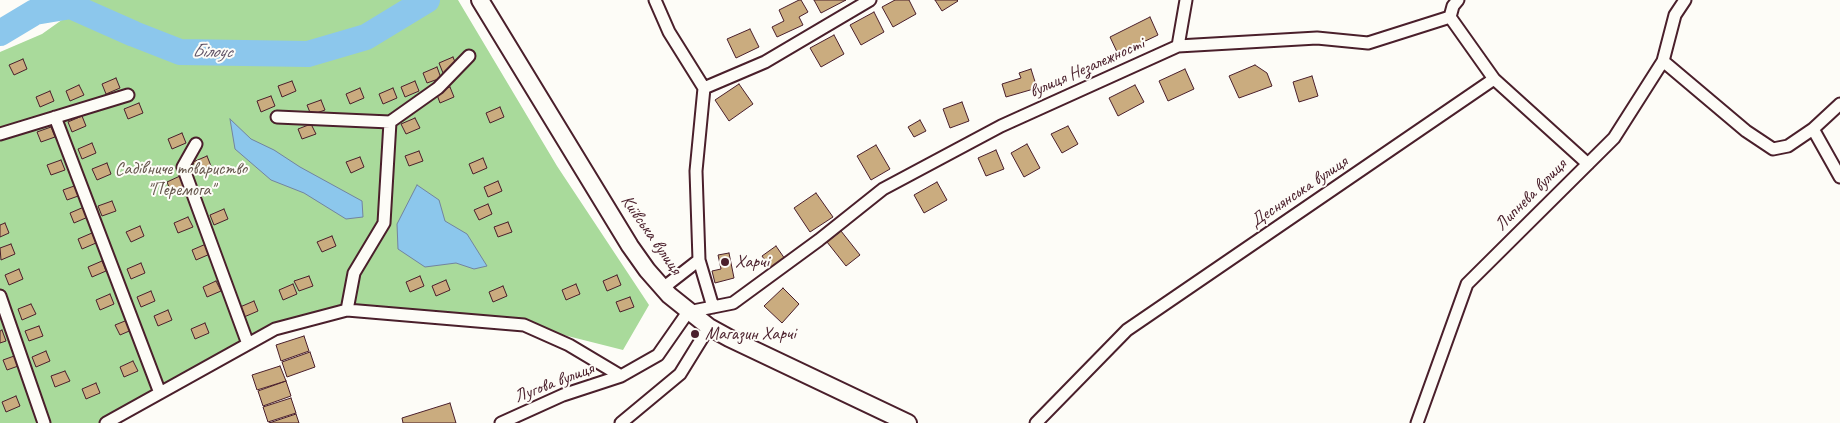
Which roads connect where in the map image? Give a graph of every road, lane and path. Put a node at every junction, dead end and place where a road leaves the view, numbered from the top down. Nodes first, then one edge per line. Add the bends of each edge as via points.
1 (480, 0) edge
2 (656, 0) edge
3 (870, 0) edge
4 (1186, 0) edge
5 (1458, 0) edge
6 (1685, 0) edge
7 (1450, 17) junction
8 (1178, 46) junction
9 (469, 56) dead end
10 (1663, 61) junction
11 (1494, 79) junction
12 (704, 88) junction
13 (128, 95) dead end
14 (1840, 104) edge
15 (55, 117) junction
16 (277, 117) dead end
17 (390, 122) junction
18 (1813, 129) junction
19 (0, 134) edge
20 (196, 144) dead end
21 (1588, 164) junction
22 (1840, 177) edge
23 (699, 260) junction
24 (663, 288) junction
25 (0, 296) edge
26 (713, 307) junction
27 (347, 310) junction
28 (688, 312) junction
29 (709, 326) junction
30 (248, 344) junction
31 (621, 376) junction
32 (160, 393) junction
33 (44, 423) edge
34 (106, 423) edge
35 (501, 423) edge
36 (620, 423) edge
37 (908, 423) edge
38 (1036, 423) edge
39 (1417, 423) edge

1 - 24 main road, Київська вулиця via 630,246
2 - 12 street via 670,32
3 - 12 street via 764,62
4 - 8 street
5 - 7 street
6 - 10 street, Липнева вулиця via 1675,15
7 - 8 street, вулиця Незалежності via 1368,43 1317,38
7 - 11 street
8 - 26 street, вулиця Незалежності via 1001,126 883,189 733,303
9 - 17 street via 438,88
10 - 18 street via 1746,131 1773,149 1788,146
10 - 21 street, Липнева вулиця via 1614,138
11 - 21 street
11 - 38 street, Деснянська вулиця via 1128,330
12 - 23 street via 696,171
13 - 15 street
14 - 18 street
15 - 19 street
15 - 32 street
16 - 17 street
17 - 27 street via 384,224 354,273
18 - 22 street
20 - 30 street via 183,167
21 - 39 street, Липнева вулиця via 1467,284
23 - 24 street
23 - 26 street
24 - 28 main road, Київська вулиця
25 - 33 street
26 - 28 street, вулиця Незалежності
27 - 30 street via 275,329
27 - 31 street via 524,325 569,345
28 - 29 main road, Київська вулиця
28 - 31 street, Лугова вулиця via 658,355
29 - 36 street via 680,374
29 - 37 main road, Київська вулиця
30 - 32 street
31 - 35 street, Лугова вулиця via 563,395
32 - 34 street

